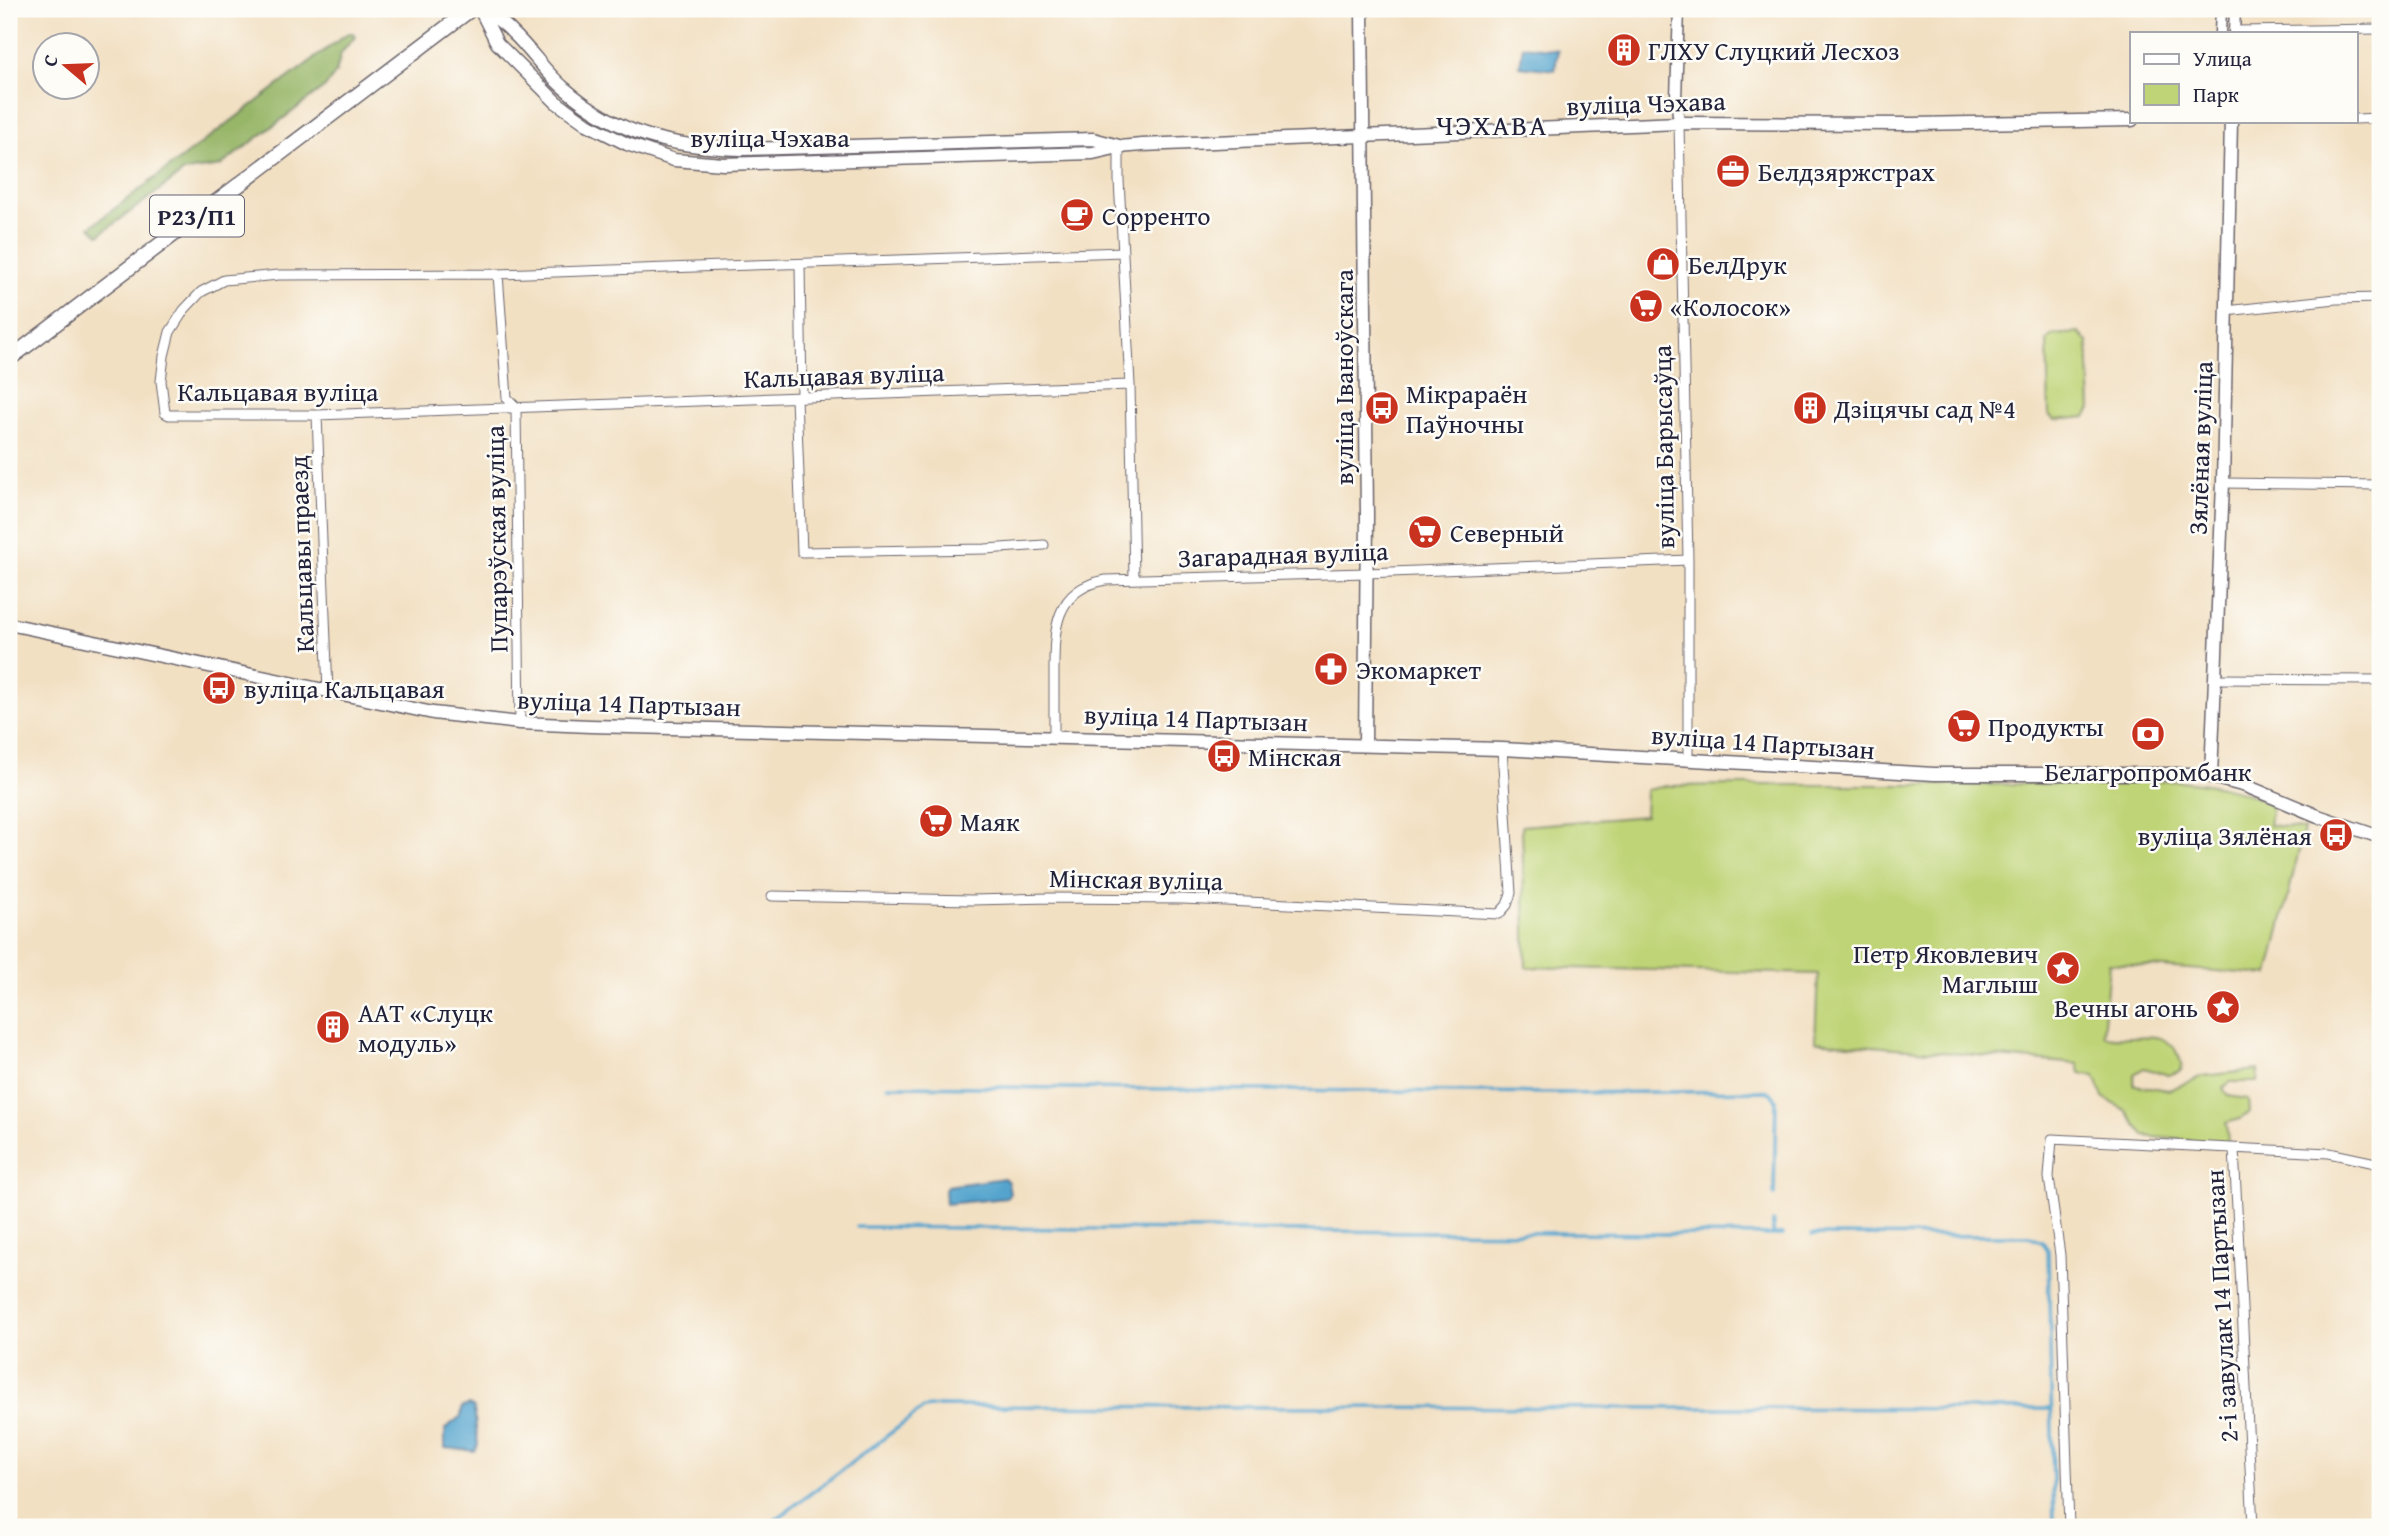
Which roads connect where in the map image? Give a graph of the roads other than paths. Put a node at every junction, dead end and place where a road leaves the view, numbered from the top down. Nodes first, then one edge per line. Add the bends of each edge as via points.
1 (471, 9) edge
2 (482, 9) edge
3 (1362, 9) edge
4 (1679, 9) edge
5 (2221, 9) edge
6 (2235, 9) edge
7 (2380, 29) edge
8 (2220, 32) edge
9 (2234, 32) edge
10 (2380, 118) edge
11 (2358, 119) edge
12 (2130, 120) edge
13 (2231, 122) edge
14 (1679, 123) junction
15 (1363, 136) junction
16 (1119, 147) junction
17 (1123, 252) junction
18 (800, 264) junction
19 (498, 274) junction
20 (2380, 298) edge
21 (2226, 312) junction
22 (9, 359) edge
23 (1130, 385) junction
24 (799, 398) junction
25 (516, 407) junction
26 (317, 415) junction
27 (2223, 483) junction
28 (2380, 485) edge
29 (1044, 545) dead end
30 (1688, 560) junction
31 (1367, 573) junction
32 (1134, 579) junction
33 (9, 624) edge
34 (2215, 679) junction
35 (2380, 680) edge
36 (328, 692) junction
37 (520, 723) junction
38 (1054, 737) junction
39 (1365, 745) junction
40 (1502, 749) junction
41 (1688, 759) junction
42 (2211, 776) junction
43 (2380, 837) edge
44 (772, 895) dead end
45 (2234, 1149) junction
46 (2380, 1164) edge
47 (2069, 1527) edge
48 (2253, 1527) edge

1 - 22 main road, Р23/П1
2 - 16 main road, вуліца Чэхава via 512,31 563,87 600,115 666,141 742,149 1093,139
2 - 16 main road, вуліца Чэхава via 497,43 556,102 627,144 674,160 723,164 1093,153
3 - 15 main road, вуліца Іваноўскага
4 - 14 street, вуліца Барысаўца
5 - 8 street
6 - 9 street
7 - 9 street
10 - 11 street
12 - 14 main road, вуліца Чэхава
13 - 21 main road, Зялёная вуліца
14 - 15 main road, вуліца Чэхава
14 - 30 street, вуліца Барысаўца
15 - 16 main road, вуліца Чэхава
15 - 31 main road, вуліца Іваноўскага
16 - 17 street
17 - 18 street, Кальцавая вуліца
17 - 23 street
18 - 19 street, Кальцавая вуліца
18 - 24 street
19 - 25 street, Пупарэўская вуліца via 507,398
19 - 26 street, Кальцавая вуліца via 242,277 201,292 184,310 170,332 163,356 165,413
20 - 21 street
21 - 27 main road, Зялёная вуліца
23 - 24 street, Кальцавая вуліца
23 - 32 street
24 - 25 street, Кальцавая вуліца
24 - 29 street via 802,552
25 - 26 street, Кальцавая вуліца
25 - 37 street, Пупарэўская вуліца
26 - 36 street, Кальцавы праезд
27 - 28 street
27 - 34 main road, Зялёная вуліца
30 - 31 street, Загарадная вуліца
30 - 41 street, вуліца Барысаўца
31 - 32 street, Загарадная вуліца
31 - 39 main road, вуліца Іваноўскага
32 - 38 street, Загарадная вуліца via 1094,582 1069,599 1060,613 1054,634
33 - 36 main road, вуліца 14 Партызан
34 - 35 street
34 - 42 main road, Зялёная вуліца
36 - 37 main road, вуліца 14 Партызан via 433,713
37 - 38 main road, вуліца 14 Партызан
38 - 39 main road, вуліца 14 Партызан
39 - 40 main road, вуліца 14 Партызан
40 - 41 main road, вуліца 14 Партызан
40 - 44 street, Мінская вуліца via 1511,893 1499,914 1183,899
41 - 42 main road, вуліца 14 Партызан via 1934,775
42 - 43 main road, вуліца 14 Партызан
45 - 46 street via 2329,1153
45 - 47 street, 2-і завулак 14 Партызан via 2052,1139 2049,1177 2060,1255
45 - 48 street, 2-і завулак 14 Партызан

